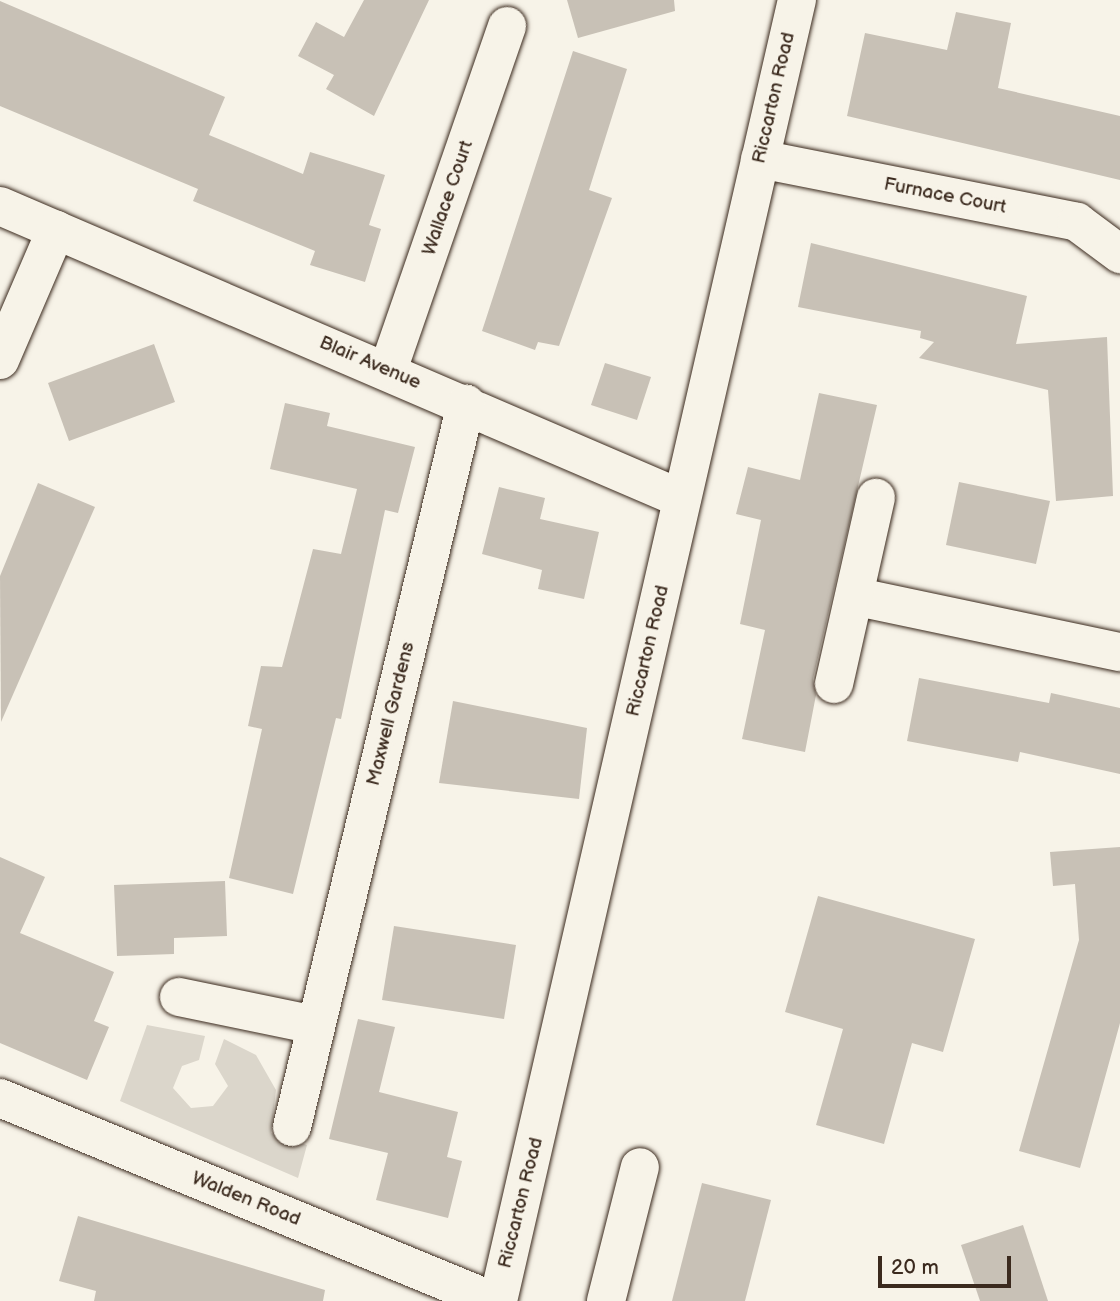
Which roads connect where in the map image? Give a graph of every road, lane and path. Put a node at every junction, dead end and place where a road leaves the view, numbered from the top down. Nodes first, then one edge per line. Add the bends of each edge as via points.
1 (797, 0) edge
2 (507, 26) dead end
3 (760, 159) junction
4 (0, 206) edge
5 (56, 230) junction
6 (1120, 254) edge
7 (0, 360) edge
8 (388, 370) junction
9 (466, 404) junction
10 (876, 498) dead end
11 (682, 499) junction
12 (859, 597) junction
13 (1120, 652) edge
14 (835, 684) dead end
15 (179, 997) dead end
16 (315, 1025) junction
17 (0, 1098) edge
18 (292, 1127) dead end
19 (640, 1167) dead end
20 (495, 1301) edge
21 (606, 1301) edge

1 - 3 street, Riccarton Road
2 - 8 street, Wallace Court
3 - 6 street, Furnace Court via 1077,222
3 - 11 street, Riccarton Road
4 - 5 street, Blair Avenue
5 - 7 street
5 - 8 street, Blair Avenue
8 - 9 street, Blair Avenue
9 - 11 street, Blair Avenue
9 - 16 street, Maxwell Gardens
10 - 12 street
11 - 20 street, Riccarton Road
12 - 13 street
12 - 14 street
15 - 16 street
16 - 18 street, Maxwell Gardens
17 - 20 street, Walden Road
19 - 21 street

